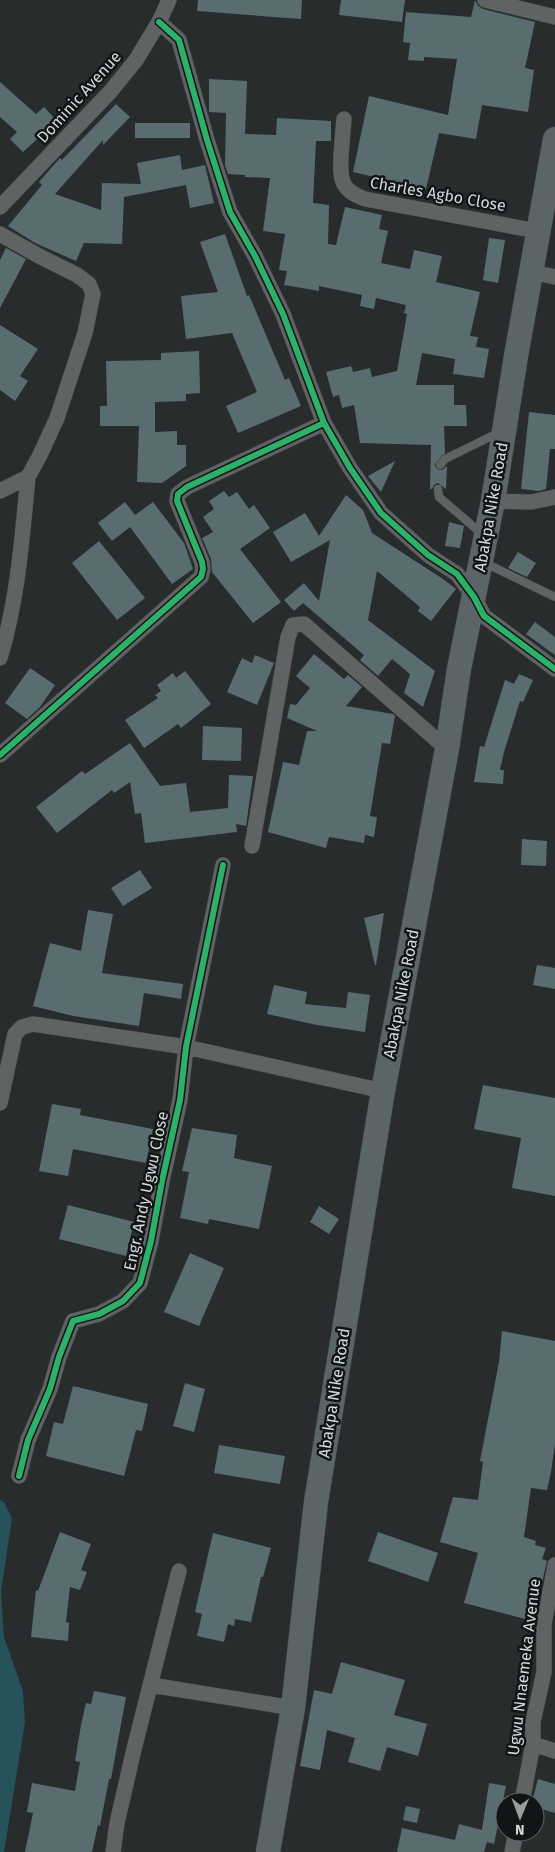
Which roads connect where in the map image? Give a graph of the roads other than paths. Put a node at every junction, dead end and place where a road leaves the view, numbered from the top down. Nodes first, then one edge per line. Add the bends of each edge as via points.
1 (169, 0) edge
2 (485, 0) edge
3 (555, 17) edge
4 (159, 22) junction
5 (344, 119) dead end
6 (555, 139) edge
7 (0, 207) edge
8 (537, 231) junction
9 (0, 234) edge
10 (532, 272) junction
11 (555, 277) edge
12 (324, 422) junction
13 (504, 430) junction
14 (440, 465) dead end
15 (28, 476) junction
16 (438, 489) dead end
17 (0, 491) edge
18 (555, 498) edge
19 (493, 501) junction
20 (486, 537) junction
21 (481, 562) junction
22 (474, 597) junction
23 (555, 597) edge
24 (0, 658) edge
25 (555, 669) edge
26 (447, 749) junction
27 (0, 754) edge
28 (252, 846) dead end
29 (223, 865) dead end
30 (186, 1047) junction
31 (383, 1091) junction
32 (0, 1103) edge
33 (19, 1476) dead end
34 (555, 1565) edge
35 (179, 1571) dead end
36 (151, 1685) junction
37 (293, 1708) junction
38 (533, 1744) junction
39 (555, 1750) edge
40 (524, 1792) edge
41 (113, 1852) edge
42 (268, 1852) edge

1 - 4 street, Dominic Avenue
2 - 3 street
4 - 7 street, Dominic Avenue via 136,60 110,92
4 - 12 street via 179,40 230,212 283,314
5 - 8 street, Charles Agbo Close via 340,177 354,195
6 - 8 main road, Abakpa Nike Road
8 - 10 main road, Abakpa Nike Road
9 - 15 street via 78,275 89,284 94,294 85,333 57,418
10 - 11 street
10 - 13 main road, Abakpa Nike Road
12 - 22 street via 381,513 428,555 457,574
12 - 27 street via 178,494 176,501 202,562 201,577
13 - 14 lane via 445,459
13 - 19 main road, Abakpa Nike Road
15 - 17 street
15 - 24 street via 19,573 10,626
16 - 20 lane via 439,497
18 - 19 street via 531,502
19 - 20 main road, Abakpa Nike Road
20 - 21 main road, Abakpa Nike Road
21 - 22 main road, Abakpa Nike Road
21 - 23 lane
22 - 25 street via 484,616
22 - 26 main road, Abakpa Nike Road
26 - 28 street via 304,624 293,625 288,637
26 - 31 main road, Abakpa Nike Road
29 - 30 street, Engr. Andy Ugwu Close
30 - 31 street
30 - 32 street via 33,1024 22,1027 15,1034
30 - 33 street, Engr. Andy Ugwu Close via 180,1100 140,1282 123,1301 99,1314 73,1321 50,1389 28,1440
31 - 37 main road, Abakpa Nike Road via 316,1502
34 - 38 street, Ugwu Nnaemeka Avenue via 544,1624 544,1672 533,1722
35 - 36 street
36 - 37 street
36 - 41 street via 117,1823
37 - 42 main road, Abakpa Nike Road
38 - 39 street
38 - 40 street, Ugwu Nnaemeka Avenue

